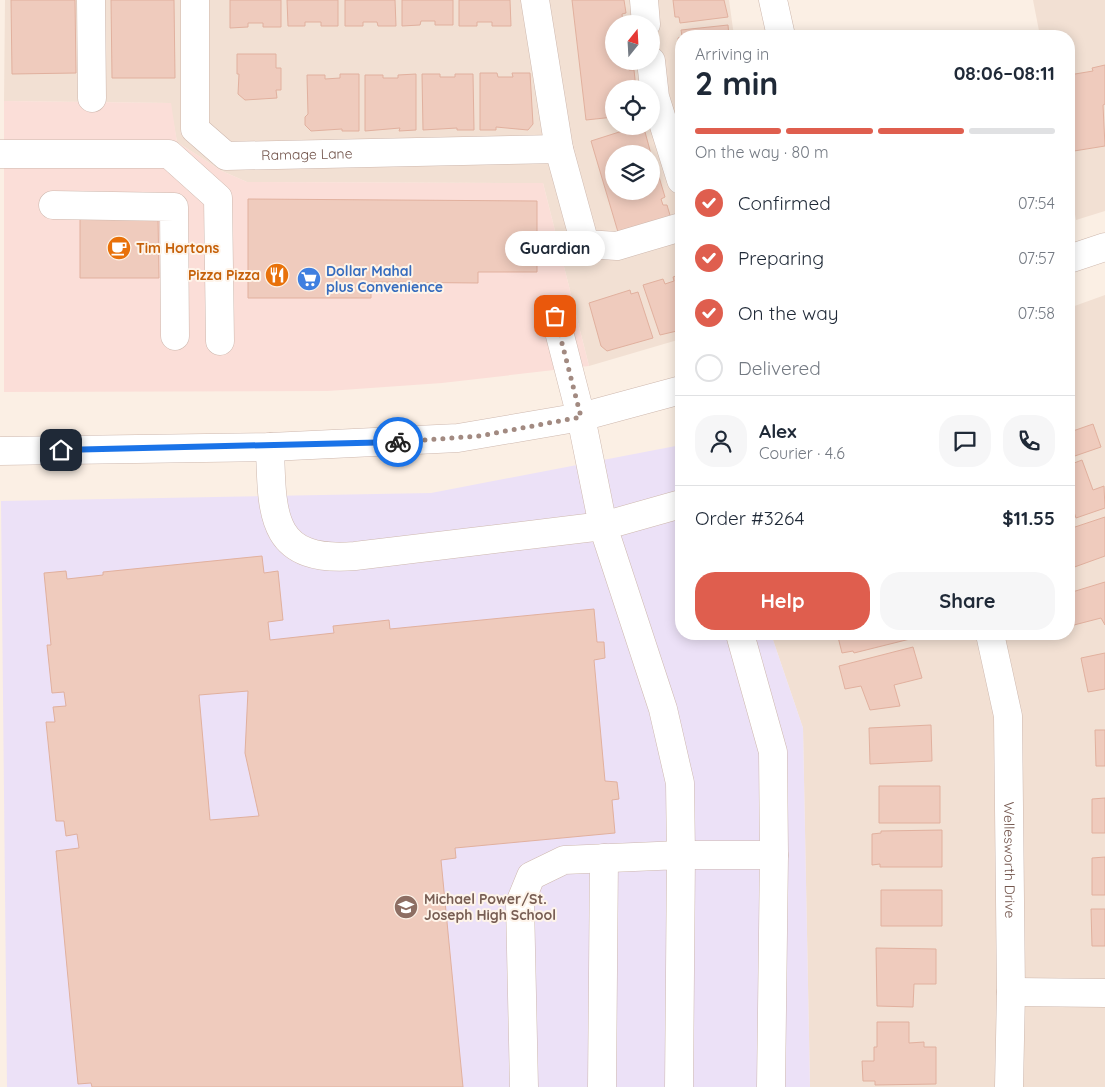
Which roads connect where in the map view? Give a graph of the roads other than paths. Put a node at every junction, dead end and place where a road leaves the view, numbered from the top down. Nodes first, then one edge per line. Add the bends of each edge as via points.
1 (91, 0) edge
2 (195, 0) edge
3 (535, 0) edge
4 (644, 0) edge
5 (773, 0) edge
6 (645, 15) edge
7 (780, 30) edge
8 (652, 70) edge
9 (92, 98) dead end
10 (559, 150) junction
11 (0, 154) edge
12 (675, 160) edge
13 (53, 205) dead end
14 (675, 229) edge
15 (1105, 247) edge
16 (1075, 258) edge
17 (555, 316) dead end
18 (175, 336) dead end
19 (220, 341) dead end
20 (675, 392) edge
21 (581, 417) junction
22 (270, 447) junction
23 (0, 451) edge
24 (675, 506) edge
25 (603, 526) junction
26 (742, 640) edge
27 (991, 640) edge
28 (681, 855) junction
29 (774, 855) junction
30 (604, 858) junction
31 (1011, 992) junction
32 (1105, 993) edge
33 (524, 1087) edge
34 (602, 1087) edge
35 (679, 1087) edge
36 (771, 1087) edge
37 (1009, 1087) edge

1 - 9 street
2 - 10 street, Ramage Lane via 195,129 226,156
3 - 10 street
4 - 6 street
5 - 7 street
8 - 12 street via 656,97
10 - 14 street via 585,244 617,246
11 - 19 street via 169,154 218,198
13 - 18 street via 174,207
15 - 16 street
17 - 21 street
20 - 21 street
21 - 22 street via 458,438
21 - 25 street
22 - 23 street
22 - 25 street via 271,496 276,521 291,542 320,557 356,556
24 - 25 street
25 - 28 street via 665,718 680,783
26 - 29 street via 773,752
27 - 31 street, Wellesworth Drive via 1008,716
28 - 29 street
28 - 30 street
28 - 35 street
29 - 36 street
30 - 33 street via 564,860 532,876 520,903
30 - 34 street
31 - 32 street
31 - 37 street, Wellesworth Drive

